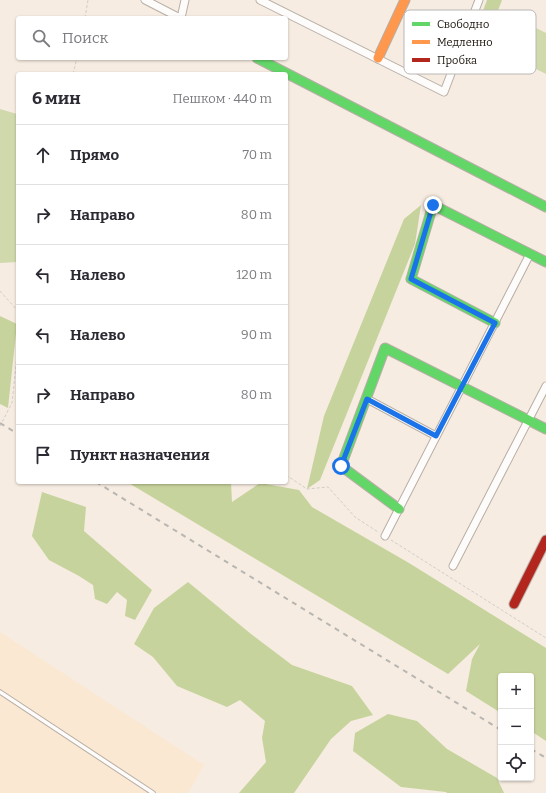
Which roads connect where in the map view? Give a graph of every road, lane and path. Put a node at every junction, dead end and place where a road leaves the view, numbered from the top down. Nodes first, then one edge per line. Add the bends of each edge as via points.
1 (88, 0) edge
2 (145, 0) edge
3 (185, 0) edge
4 (260, 0) edge
5 (404, 0) edge
6 (479, 0) edge
7 (475, 10) edge
8 (85, 16) edge
9 (176, 16) edge
10 (181, 16) edge
11 (378, 58) junction
12 (76, 60) edge
13 (261, 60) edge
14 (404, 71) edge
15 (74, 72) edge
16 (284, 72) edge
17 (288, 74) edge
18 (409, 74) edge
19 (451, 74) edge
20 (546, 207) edge
21 (530, 254) junction
22 (546, 262) edge
23 (0, 291) edge
24 (16, 309) edge
25 (495, 323) junction
26 (16, 365) edge
27 (546, 386) edge
28 (462, 387) junction
29 (367, 399) junction
30 (529, 420) junction
31 (0, 426) edge
32 (546, 429) edge
33 (436, 436) junction
34 (288, 476) edge
35 (399, 509) junction
36 (385, 536) junction
37 (546, 540) edge
38 (454, 566) dead end
39 (514, 604) dead end
40 (546, 638) edge
41 (0, 692) edge
42 (154, 793) edge

1 - 8 path
2 - 9 street
3 - 10 street
4 - 11 street
5 - 11 street
6 - 7 street
11 - 14 street
12 - 15 path
13 - 16 street
17 - 20 street
18 - 19 street via 444,92
21 - 22 street
21 - 25 street
21 - 25 street via 433,205 411,279
23 - 24 path
25 - 28 street
26 - 31 path via 12,403
27 - 30 street
28 - 29 street via 385,348
28 - 30 street
28 - 33 street
29 - 33 street
29 - 35 street via 341,466
30 - 32 street
30 - 38 street
33 - 35 street
34 - 36 path via 307,489 328,487 355,517
35 - 36 street
36 - 40 path
37 - 39 street
41 - 42 lane

